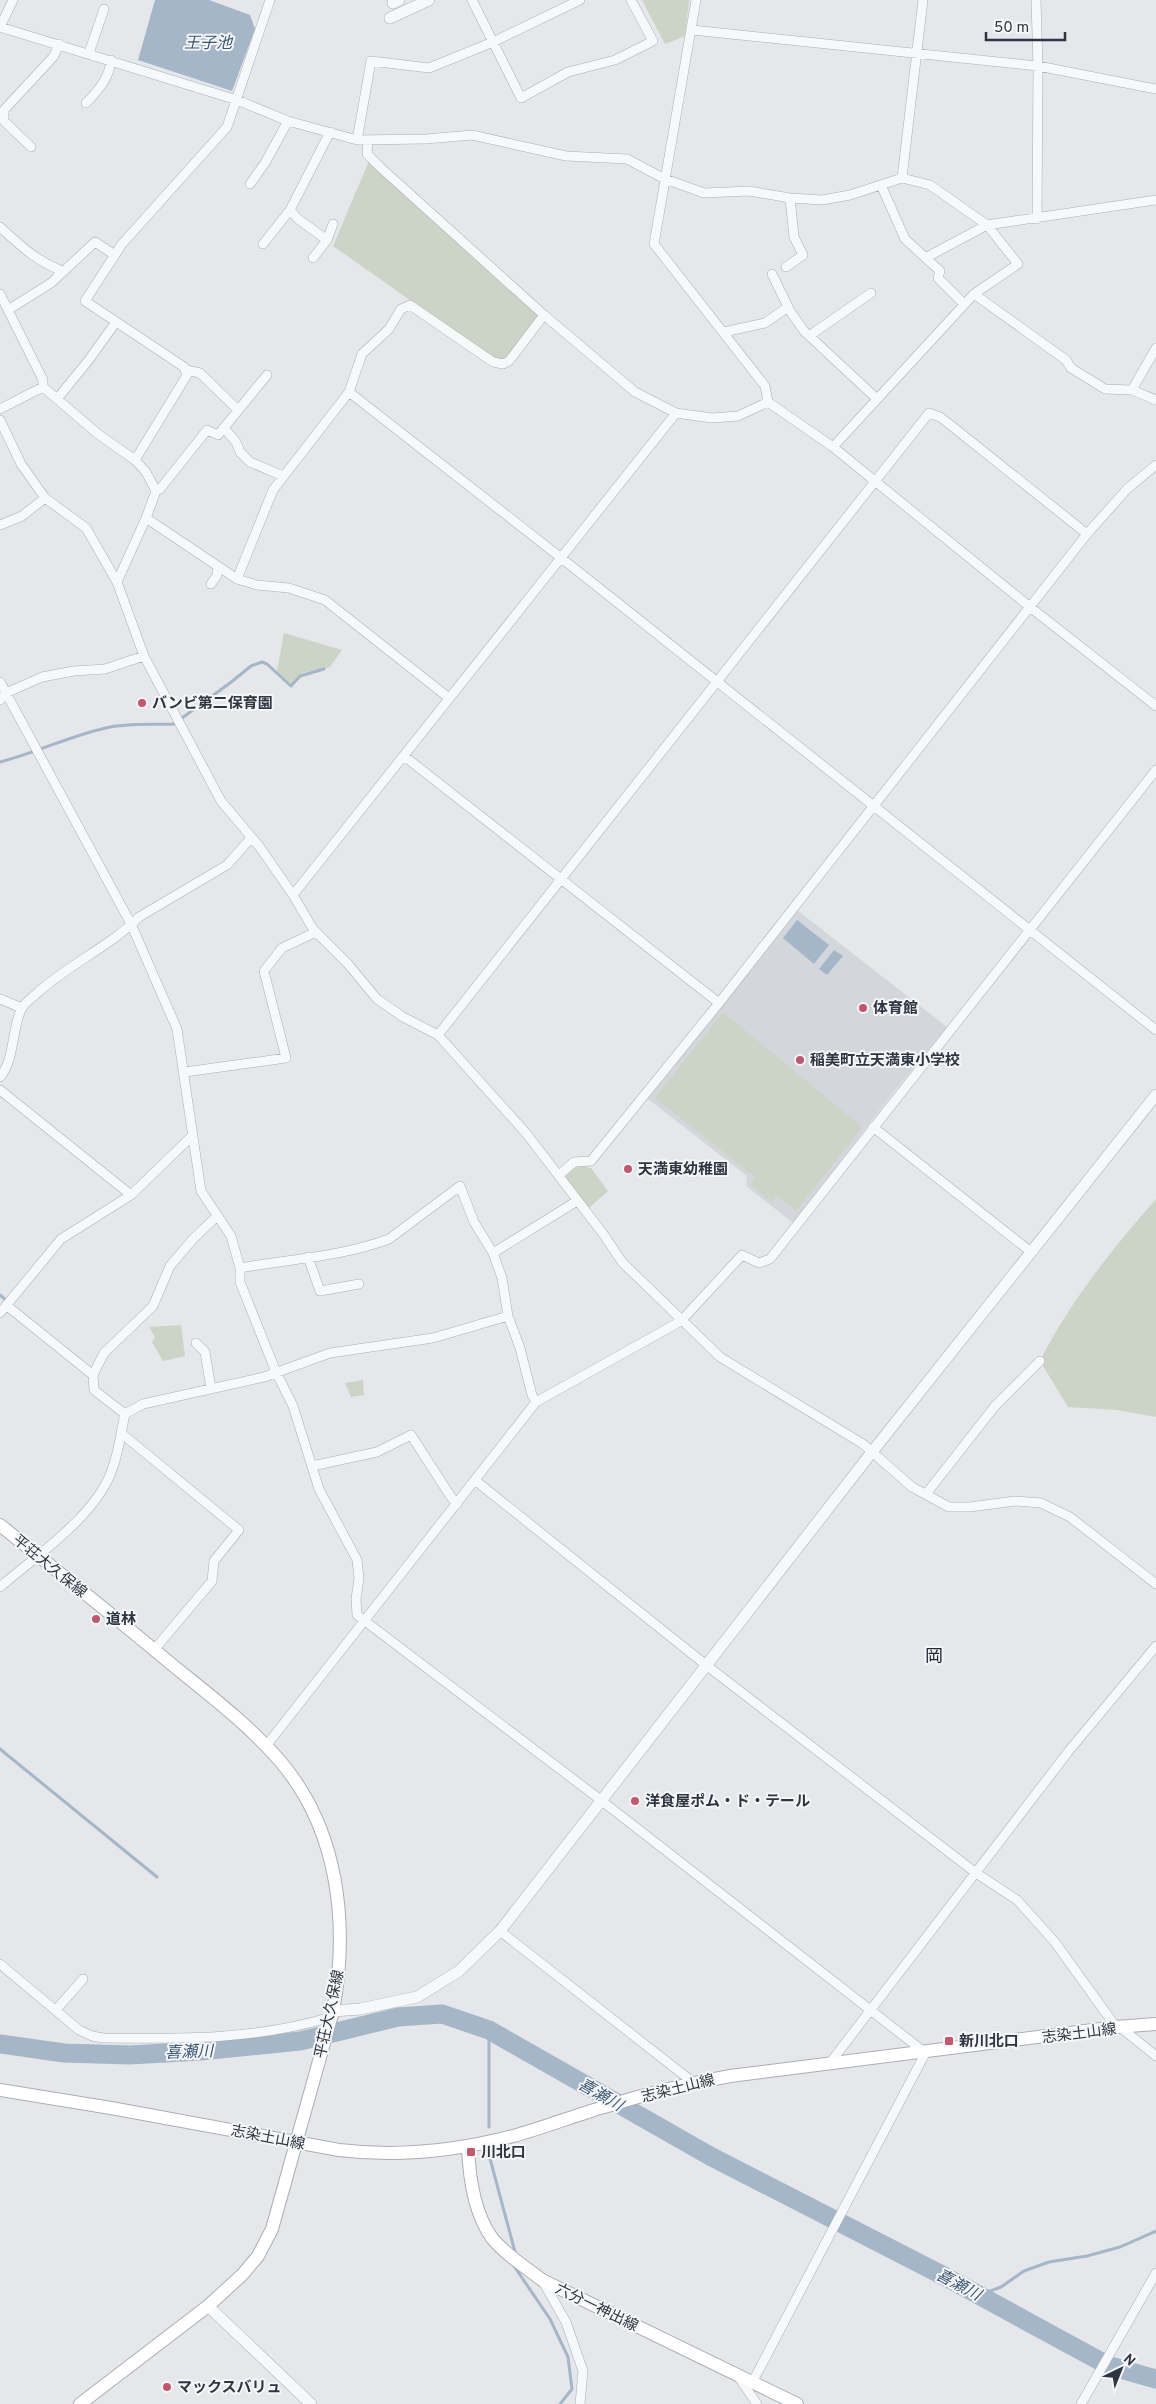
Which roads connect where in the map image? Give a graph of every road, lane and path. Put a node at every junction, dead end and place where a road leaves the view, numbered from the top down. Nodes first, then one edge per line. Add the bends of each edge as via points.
1 (13, 0) edge
2 (270, 0) edge
3 (429, 0) edge
4 (472, 0) edge
5 (580, 0) edge
6 (630, 0) edge
7 (696, 0) edge
8 (923, 0) edge
9 (1036, 0) edge
10 (104, 9) dead end
11 (390, 18) dead end
12 (692, 30) junction
13 (493, 42) junction
14 (59, 44) junction
15 (89, 53) junction
16 (918, 53) junction
17 (111, 60) junction
18 (1038, 66) junction
19 (1156, 89) edge
20 (237, 100) junction
21 (86, 103) dead end
22 (288, 121) junction
23 (31, 132) dead end
24 (330, 132) junction
25 (23, 140) junction
26 (357, 140) junction
27 (368, 141) junction
28 (31, 147) dead end
29 (902, 178) junction
30 (665, 179) junction
31 (250, 184) dead end
32 (881, 185) junction
33 (790, 198) junction
34 (1156, 200) edge
35 (290, 210) junction
36 (1037, 219) junction
37 (333, 224) dead end
38 (987, 225) junction
39 (0, 227) edge
40 (327, 240) junction
41 (263, 244) dead end
42 (115, 255) junction
43 (927, 256) junction
44 (313, 258) dead end
45 (786, 267) dead end
46 (62, 271) junction
47 (772, 274) dead end
48 (871, 293) dead end
49 (0, 294) edge
50 (974, 294) junction
51 (964, 304) junction
52 (788, 308) junction
53 (8, 310) junction
54 (544, 315) junction
55 (116, 322) junction
56 (724, 332) junction
57 (809, 336) junction
58 (1156, 348) edge
59 (186, 370) junction
60 (267, 376) dead end
61 (43, 387) junction
62 (1132, 390) junction
63 (350, 392) junction
64 (57, 399) junction
65 (877, 399) junction
66 (1156, 400) edge
67 (768, 402) junction
68 (0, 409) edge
69 (238, 410) junction
70 (676, 413) junction
71 (0, 420) edge
72 (224, 428) junction
73 (833, 447) junction
74 (135, 460) junction
75 (1156, 466) edge
76 (283, 476) junction
77 (874, 482) junction
78 (156, 491) junction
79 (45, 498) junction
80 (146, 518) junction
81 (0, 524) edge
82 (1087, 534) junction
83 (560, 557) junction
84 (218, 568) junction
85 (237, 579) junction
86 (117, 582) junction
87 (211, 584) dead end
88 (1030, 607) junction
89 (144, 656) junction
90 (0, 682) edge
91 (716, 682) junction
92 (3, 696) edge
93 (449, 698) junction
94 (1156, 706) edge
95 (404, 756) junction
96 (1156, 770) edge
97 (873, 804) junction
98 (251, 838) junction
99 (560, 878) junction
100 (293, 895) junction
101 (131, 924) junction
102 (1030, 930) junction
103 (316, 932) junction
104 (0, 999) edge
105 (719, 1003) junction
106 (22, 1008) junction
107 (1156, 1030) edge
108 (438, 1035) junction
109 (185, 1072) junction
110 (0, 1076) edge
111 (0, 1090) edge
112 (1156, 1094) edge
113 (873, 1127) junction
114 (193, 1135) junction
115 (559, 1174) junction
116 (131, 1195) junction
117 (577, 1201) junction
118 (216, 1217) junction
119 (1031, 1252) junction
120 (493, 1253) junction
121 (308, 1257) junction
122 (240, 1268) junction
123 (359, 1284) dead end
124 (6, 1305) junction
125 (0, 1313) edge
126 (508, 1316) junction
127 (681, 1321) junction
128 (196, 1343) dead end
129 (1040, 1362) dead end
130 (276, 1372) junction
131 (93, 1375) junction
132 (211, 1389) junction
133 (536, 1402) junction
134 (125, 1414) junction
135 (121, 1433) junction
136 (872, 1452) junction
137 (312, 1466) junction
138 (476, 1481) junction
139 (926, 1494) junction
140 (457, 1504) junction
141 (0, 1524) edge
142 (38, 1555) junction
143 (1156, 1584) edge
144 (0, 1587) edge
145 (366, 1620) junction
146 (1156, 1646) edge
147 (154, 1650) junction
148 (706, 1666) junction
149 (266, 1746) junction
150 (602, 1801) junction
151 (976, 1873) junction
152 (500, 1931) junction
153 (0, 1964) edge
154 (83, 1979) dead end
155 (56, 2010) junction
156 (872, 2010) junction
157 (332, 2015) junction
158 (1156, 2024) edge
159 (1118, 2027) junction
160 (925, 2051) junction
161 (1156, 2056) edge
162 (830, 2063) junction
163 (694, 2083) junction
164 (0, 2090) edge
165 (297, 2142) junction
166 (468, 2146) junction
167 (1156, 2273) edge
168 (542, 2280) junction
169 (208, 2306) junction
170 (738, 2376) junction
171 (752, 2383) junction
172 (80, 2404) edge
173 (311, 2404) edge
174 (580, 2404) edge
175 (757, 2404) edge
176 (797, 2404) edge
177 (1081, 2404) edge

1 - 14 street via 0,27
2 - 20 street
3 - 11 street
4 - 13 street
5 - 13 street
6 - 13 street via 653,41 615,60 568,72 521,98
7 - 12 street
8 - 16 street
9 - 18 street
10 - 15 street
12 - 16 street
12 - 30 street
13 - 26 street via 429,68 371,61
14 - 15 street
14 - 25 street via 54,56 4,110 4,121
15 - 17 street
16 - 18 street
16 - 29 street
17 - 20 street
17 - 21 street via 111,69
18 - 19 street
18 - 36 street
20 - 22 street
20 - 42 street via 227,127 135,228
22 - 24 street
22 - 31 street
23 - 25 street
24 - 26 street
24 - 35 street
25 - 28 street
26 - 27 street
27 - 30 street via 472,135 566,156 627,160
27 - 54 street via 367,154 373,160
29 - 32 street
29 - 38 street via 930,185
30 - 33 street via 704,193 749,191
30 - 56 street via 654,244
32 - 33 street via 822,200
32 - 43 street via 904,239
33 - 45 street via 794,237 803,255
34 - 36 street
35 - 40 street
35 - 41 street
36 - 38 street
37 - 40 street
38 - 43 street
38 - 50 street via 1018,264
39 - 46 street via 22,248
40 - 44 street
42 - 46 street via 95,242
42 - 55 street via 85,301
43 - 51 street via 940,271 938,278
46 - 53 street via 51,283
47 - 52 street
48 - 57 street
49 - 53 street
50 - 51 street
50 - 62 street via 1066,360 1071,368 1105,389
51 - 65 street
52 - 56 street via 765,323
52 - 57 street
53 - 61 street via 43,380
54 - 63 street via 509,361 503,364 493,362 410,305 401,309 389,329 362,354
54 - 70 street via 635,392
55 - 59 street
55 - 64 street
56 - 67 street via 765,386
57 - 65 street
58 - 62 street
59 - 69 street via 200,373
59 - 74 street via 188,375
60 - 69 street
61 - 64 street
61 - 68 street
62 - 66 street
63 - 76 street
63 - 83 street
64 - 74 street
65 - 73 street
67 - 70 street via 738,416 725,418
67 - 73 street
69 - 72 street
70 - 83 street
71 - 79 street via 21,464
72 - 76 street via 250,462
72 - 78 street via 218,435 207,430
73 - 77 street
74 - 78 street
75 - 82 street via 1127,489
76 - 85 street via 273,490
77 - 82 street via 929,413 940,417
77 - 88 street
77 - 91 street
78 - 80 street
79 - 81 street via 22,516
79 - 86 street via 86,528
80 - 84 street
80 - 86 street
82 - 88 street
83 - 91 street
83 - 93 street
84 - 85 street
84 - 87 street
85 - 93 street via 257,585 289,588 325,600
86 - 89 street
88 - 94 street
88 - 97 street
89 - 92 street via 105,670 42,677
89 - 98 street via 221,801
90 - 92 street
91 - 97 street
91 - 99 street
92 - 101 street
93 - 95 street
95 - 99 street
95 - 100 street
96 - 102 street
97 - 102 street
97 - 105 street
98 - 100 street
98 - 101 street via 227,865
99 - 105 street
99 - 108 street
100 - 103 street
101 - 106 street via 127,930 54,977
101 - 109 street via 177,1030
102 - 107 street
102 - 113 street
103 - 108 street via 377,999
103 - 109 street via 282,948 264,971 286,1058
104 - 106 street
105 - 115 street via 591,1161 574,1162
106 - 110 street
108 - 115 street via 526,1132
109 - 114 street
111 - 116 street
112 - 119 street
113 - 119 street
113 - 127 street via 770,1259 758,1263 742,1255
114 - 116 street
114 - 118 street via 201,1191
115 - 117 street
116 - 124 street via 61,1239
117 - 120 street
117 - 127 street via 622,1262
118 - 122 street via 230,1236
118 - 131 street via 170,1266 153,1306 104,1353
119 - 136 street
120 - 121 street via 474,1222 460,1186 389,1239 339,1254
120 - 126 street via 502,1278
121 - 122 street
121 - 123 street via 320,1291
122 - 130 street via 240,1282
124 - 125 street
124 - 131 street
126 - 130 street via 433,1338 330,1352
126 - 133 street
127 - 133 street
127 - 136 street via 720,1357 817,1414
128 - 132 street via 204,1352
129 - 139 street via 995,1406
130 - 132 street
130 - 137 street via 293,1406
131 - 134 street via 94,1390
132 - 134 street via 143,1404
133 - 138 street
134 - 135 street
135 - 142 street via 113,1468 101,1492 66,1532
135 - 147 street via 239,1530 214,1561 212,1581
136 - 139 street via 912,1487
136 - 148 street
137 - 140 street via 377,1452 411,1435
137 - 145 street via 319,1489 357,1560 357,1615
138 - 140 street
138 - 148 street
139 - 143 street via 949,1507 1015,1501 1041,1504 1070,1517
140 - 145 street
141 - 142 main road, 平荘大久保線
142 - 144 street
142 - 147 main road, 平荘大久保線
145 - 149 street
145 - 150 street
146 - 151 street via 1068,1752
147 - 149 main road, 平荘大久保線
148 - 150 street
148 - 151 street
149 - 157 main road, 平荘大久保線 via 304,1795 324,1840 337,1886 340,1974
150 - 152 street
150 - 156 street
151 - 156 street
151 - 159 street via 1017,1900 1054,1941
152 - 157 street via 459,1971 417,1997
152 - 163 street
153 - 155 street
154 - 155 street
155 - 157 street via 79,2030 92,2036 169,2040 281,2030
156 - 160 street
156 - 162 street
157 - 165 main road, 平荘大久保線
158 - 159 main road, 志染土山線
159 - 160 main road, 志染土山線
159 - 161 street
160 - 162 main road, 志染土山線
160 - 171 street
162 - 163 main road, 志染土山線
163 - 166 main road, 志染土山線 via 514,2136
164 - 165 main road, 志染土山線
165 - 166 main road, 志染土山線 via 371,2154
165 - 169 main road, 平荘大久保線 via 272,2229 258,2256
166 - 168 main road, 六分一神出線 via 483,2223 493,2239
167 - 177 street
168 - 170 main road, 六分一神出線
168 - 174 street via 566,2322 582,2371
169 - 172 main road, 平荘大久保線
169 - 173 street
170 - 171 main road, 六分一神出線
170 - 175 street
171 - 176 main road, 六分一神出線

